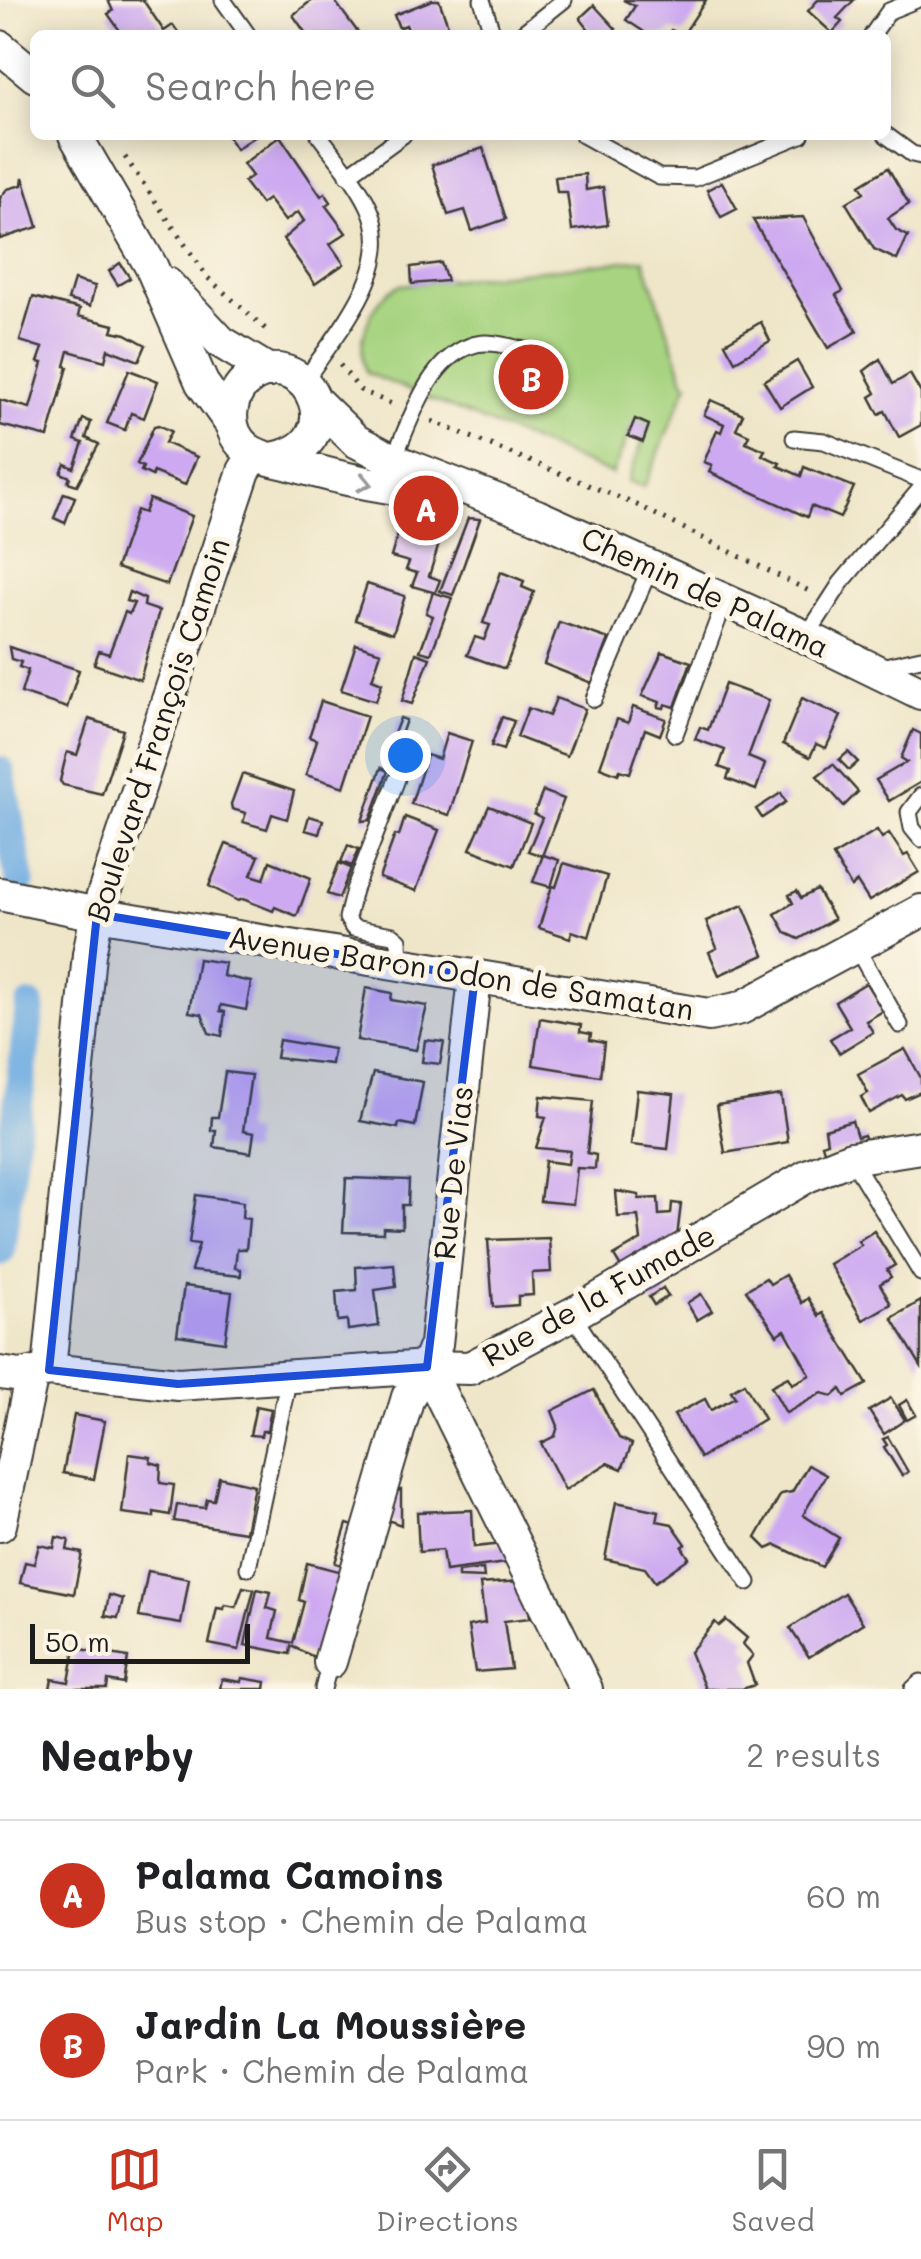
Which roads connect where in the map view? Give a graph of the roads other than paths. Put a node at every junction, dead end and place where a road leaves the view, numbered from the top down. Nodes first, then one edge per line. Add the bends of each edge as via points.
1 (223, 0) edge
2 (482, 0) edge
3 (564, 0) edge
4 (916, 0) edge
5 (244, 30) edge
6 (491, 30) edge
7 (526, 30) edge
8 (875, 30) edge
9 (0, 47) edge
10 (30, 72) edge
11 (891, 139) edge
12 (78, 140) edge
13 (324, 140) edge
14 (397, 140) edge
15 (592, 140) edge
16 (789, 140) edge
17 (921, 156) edge
18 (348, 175) junction
19 (150, 266) junction
20 (524, 350) dead end
21 (269, 371) junction
22 (310, 392) junction
23 (232, 425) junction
24 (794, 438) dead end
25 (263, 457) junction
26 (393, 460) junction
27 (921, 480) edge
28 (921, 488) edge
29 (488, 495) junction
30 (650, 568) junction
31 (725, 601) junction
32 (806, 638) junction
33 (921, 658) edge
34 (868, 670) junction
35 (916, 688) edge
36 (594, 700) dead end
37 (675, 734) dead end
38 (397, 779) dead end
39 (921, 796) edge
40 (921, 839) edge
41 (0, 894) edge
42 (921, 911) edge
43 (97, 914) junction
44 (856, 947) junction
45 (400, 964) junction
46 (476, 976) junction
47 (900, 1026) dead end
48 (921, 1147) edge
49 (851, 1158) junction
50 (921, 1273) edge
51 (572, 1314) junction
52 (427, 1368) junction
53 (25, 1373) edge
54 (289, 1377) junction
55 (0, 1525) edge
56 (248, 1568) dead end
57 (748, 1582) dead end
58 (326, 1676) edge
59 (921, 1682) edge
60 (586, 1689) edge
61 (913, 1689) edge

1 - 5 lane
2 - 6 lane
3 - 7 lane
4 - 8 lane via 888,11
9 - 10 street
11 - 17 lane
12 - 19 street
13 - 18 lane
14 - 18 lane
15 - 16 lane via 660,178 695,178
18 - 22 lane via 379,239 370,280
19 - 21 street via 222,342
19 - 23 street via 202,383
20 - 26 lane via 471,345 436,371
21 - 22 street via 288,372
21 - 23 street via 234,396
22 - 25 street via 317,424 308,443 291,456
22 - 26 street, Chemin de Palama via 356,441
23 - 25 street via 236,438
24 - 27 lane via 824,441
25 -> 29 street, Chemin de Palama via 407,492
25 - 43 street, Boulevard François Camoin via 244,471
26 - 29 street, Chemin de Palama
28 - 32 lane via 841,583
29 - 30 street, Chemin de Palama
30 - 31 street, Chemin de Palama
30 - 36 lane
31 - 32 street, Chemin de Palama
31 - 37 lane
32 - 34 street, Chemin de Palama
33 - 34 lane
34 - 35 street, Chemin de Palama
38 - 45 lane via 347,918 353,928 399,940
39 - 40 lane via 908,812
41 - 43 street, Avenue Baron Odon de Samatan
42 - 44 street, Avenue Baron Odon de Samatan
43 - 45 street, Avenue Baron Odon de Samatan
43 - 53 street, Boulevard François Camoin
44 - 46 street, Avenue Baron Odon de Samatan via 741,1008 709,1015
44 - 47 lane
45 - 46 street, Avenue Baron Odon de Samatan
46 - 52 street, Rue De Vias via 436,1344
48 - 49 street, Rue de la Fumade
49 - 50 lane
49 - 51 street, Rue de la Fumade via 807,1176
51 - 52 street, Rue de la Fumade via 470,1368
51 - 57 lane
52 - 54 street, Rue de la Fumade
52 - 58 street, Rue De Vias via 408,1397
52 - 60 street
53 - 54 street, Rue de la Fumade via 178,1384
53 - 55 street, Boulevard François Camoin
54 - 56 lane
59 - 61 lane

